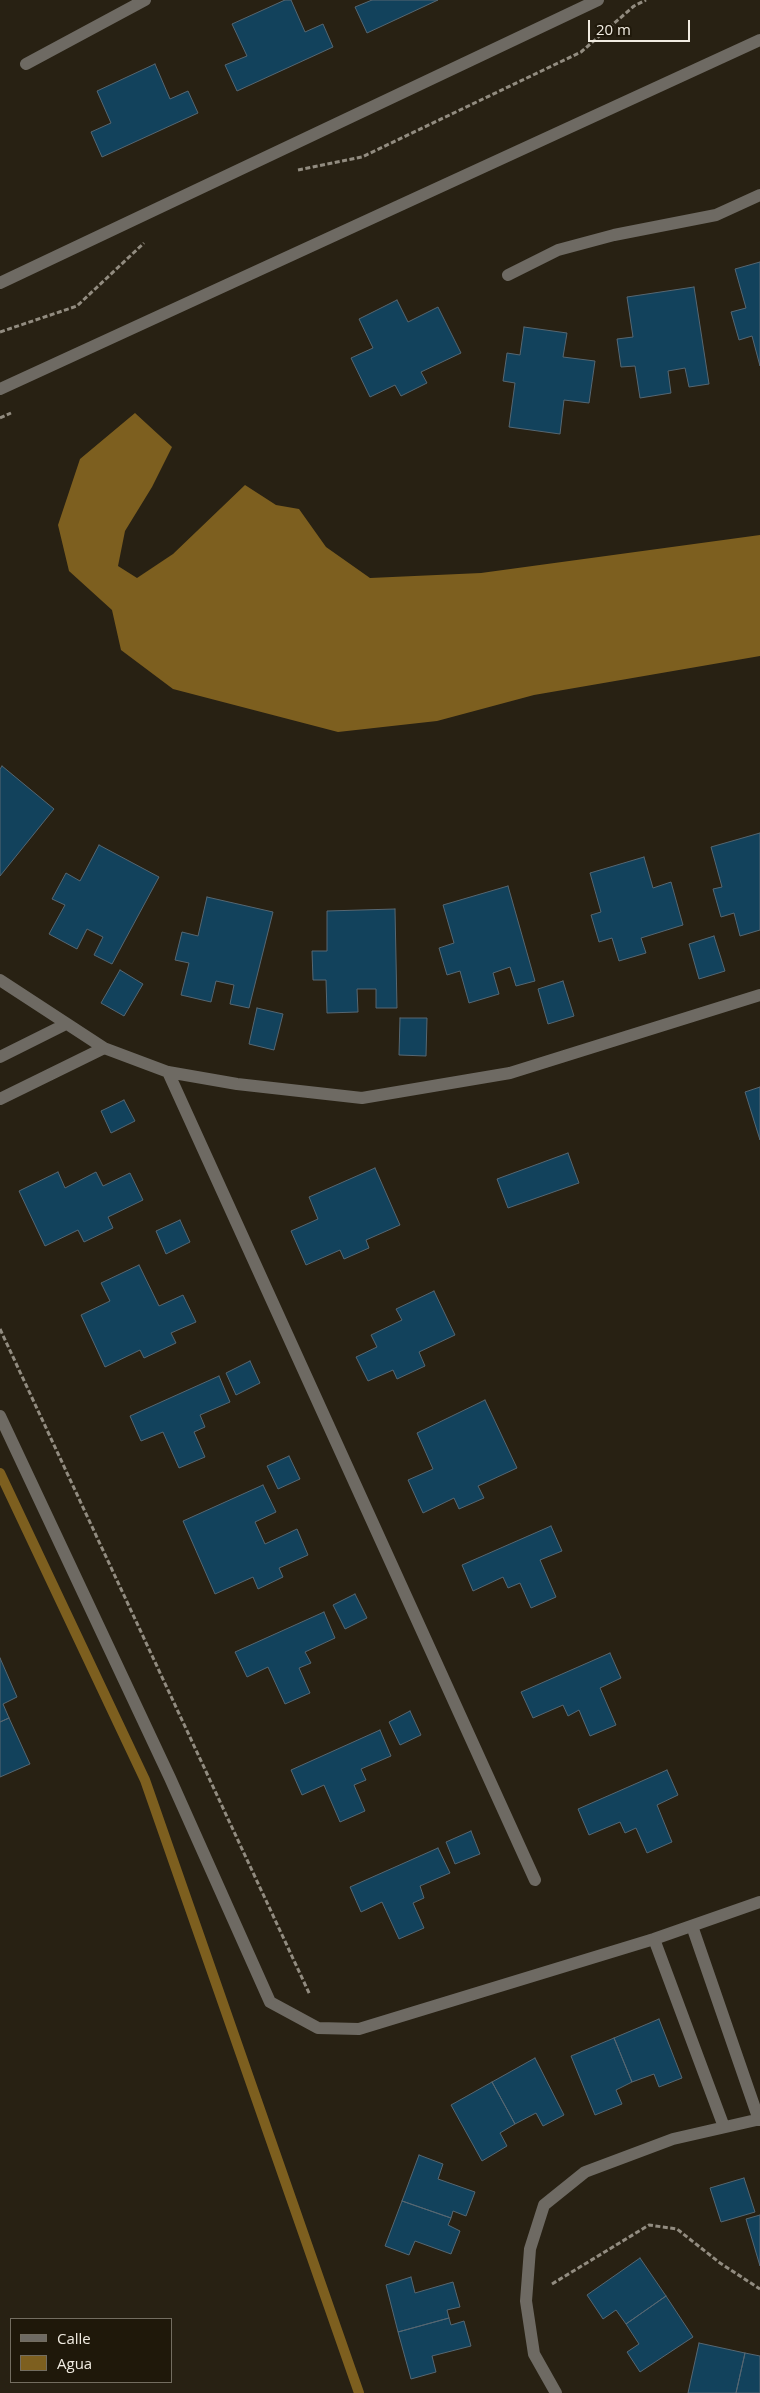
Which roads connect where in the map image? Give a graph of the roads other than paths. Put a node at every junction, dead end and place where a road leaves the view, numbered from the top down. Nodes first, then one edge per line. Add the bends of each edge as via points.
1 (144, 0) edge
2 (598, 0) edge
3 (760, 40) edge
4 (26, 64) dead end
5 (760, 195) edge
6 (508, 275) dead end
7 (0, 282) edge
8 (0, 389) edge
9 (0, 980) edge
10 (760, 995) edge
11 (66, 1024) junction
12 (104, 1048) junction
13 (0, 1057) edge
14 (168, 1072) junction
15 (0, 1099) edge
16 (0, 1416) edge
17 (535, 1880) dead end
18 (760, 1902) edge
19 (692, 1926) junction
20 (654, 1939) junction
21 (760, 2119) edge
22 (724, 2127) junction
23 (556, 2393) edge

1 - 4 street
2 - 7 street
3 - 8 street
5 - 6 street via 716,215 558,250
9 - 11 street
10 - 14 street via 510,1073 362,1098 237,1084
11 - 12 street
11 - 13 street
12 - 14 street
12 - 15 street
14 - 17 street
16 - 20 street via 166,1769 270,2002 318,2028 359,2029
18 - 19 street
19 - 20 street
19 - 21 street
20 - 22 street
21 - 22 street
22 - 23 street via 673,2138 585,2172 544,2205 530,2249 526,2301 534,2354

